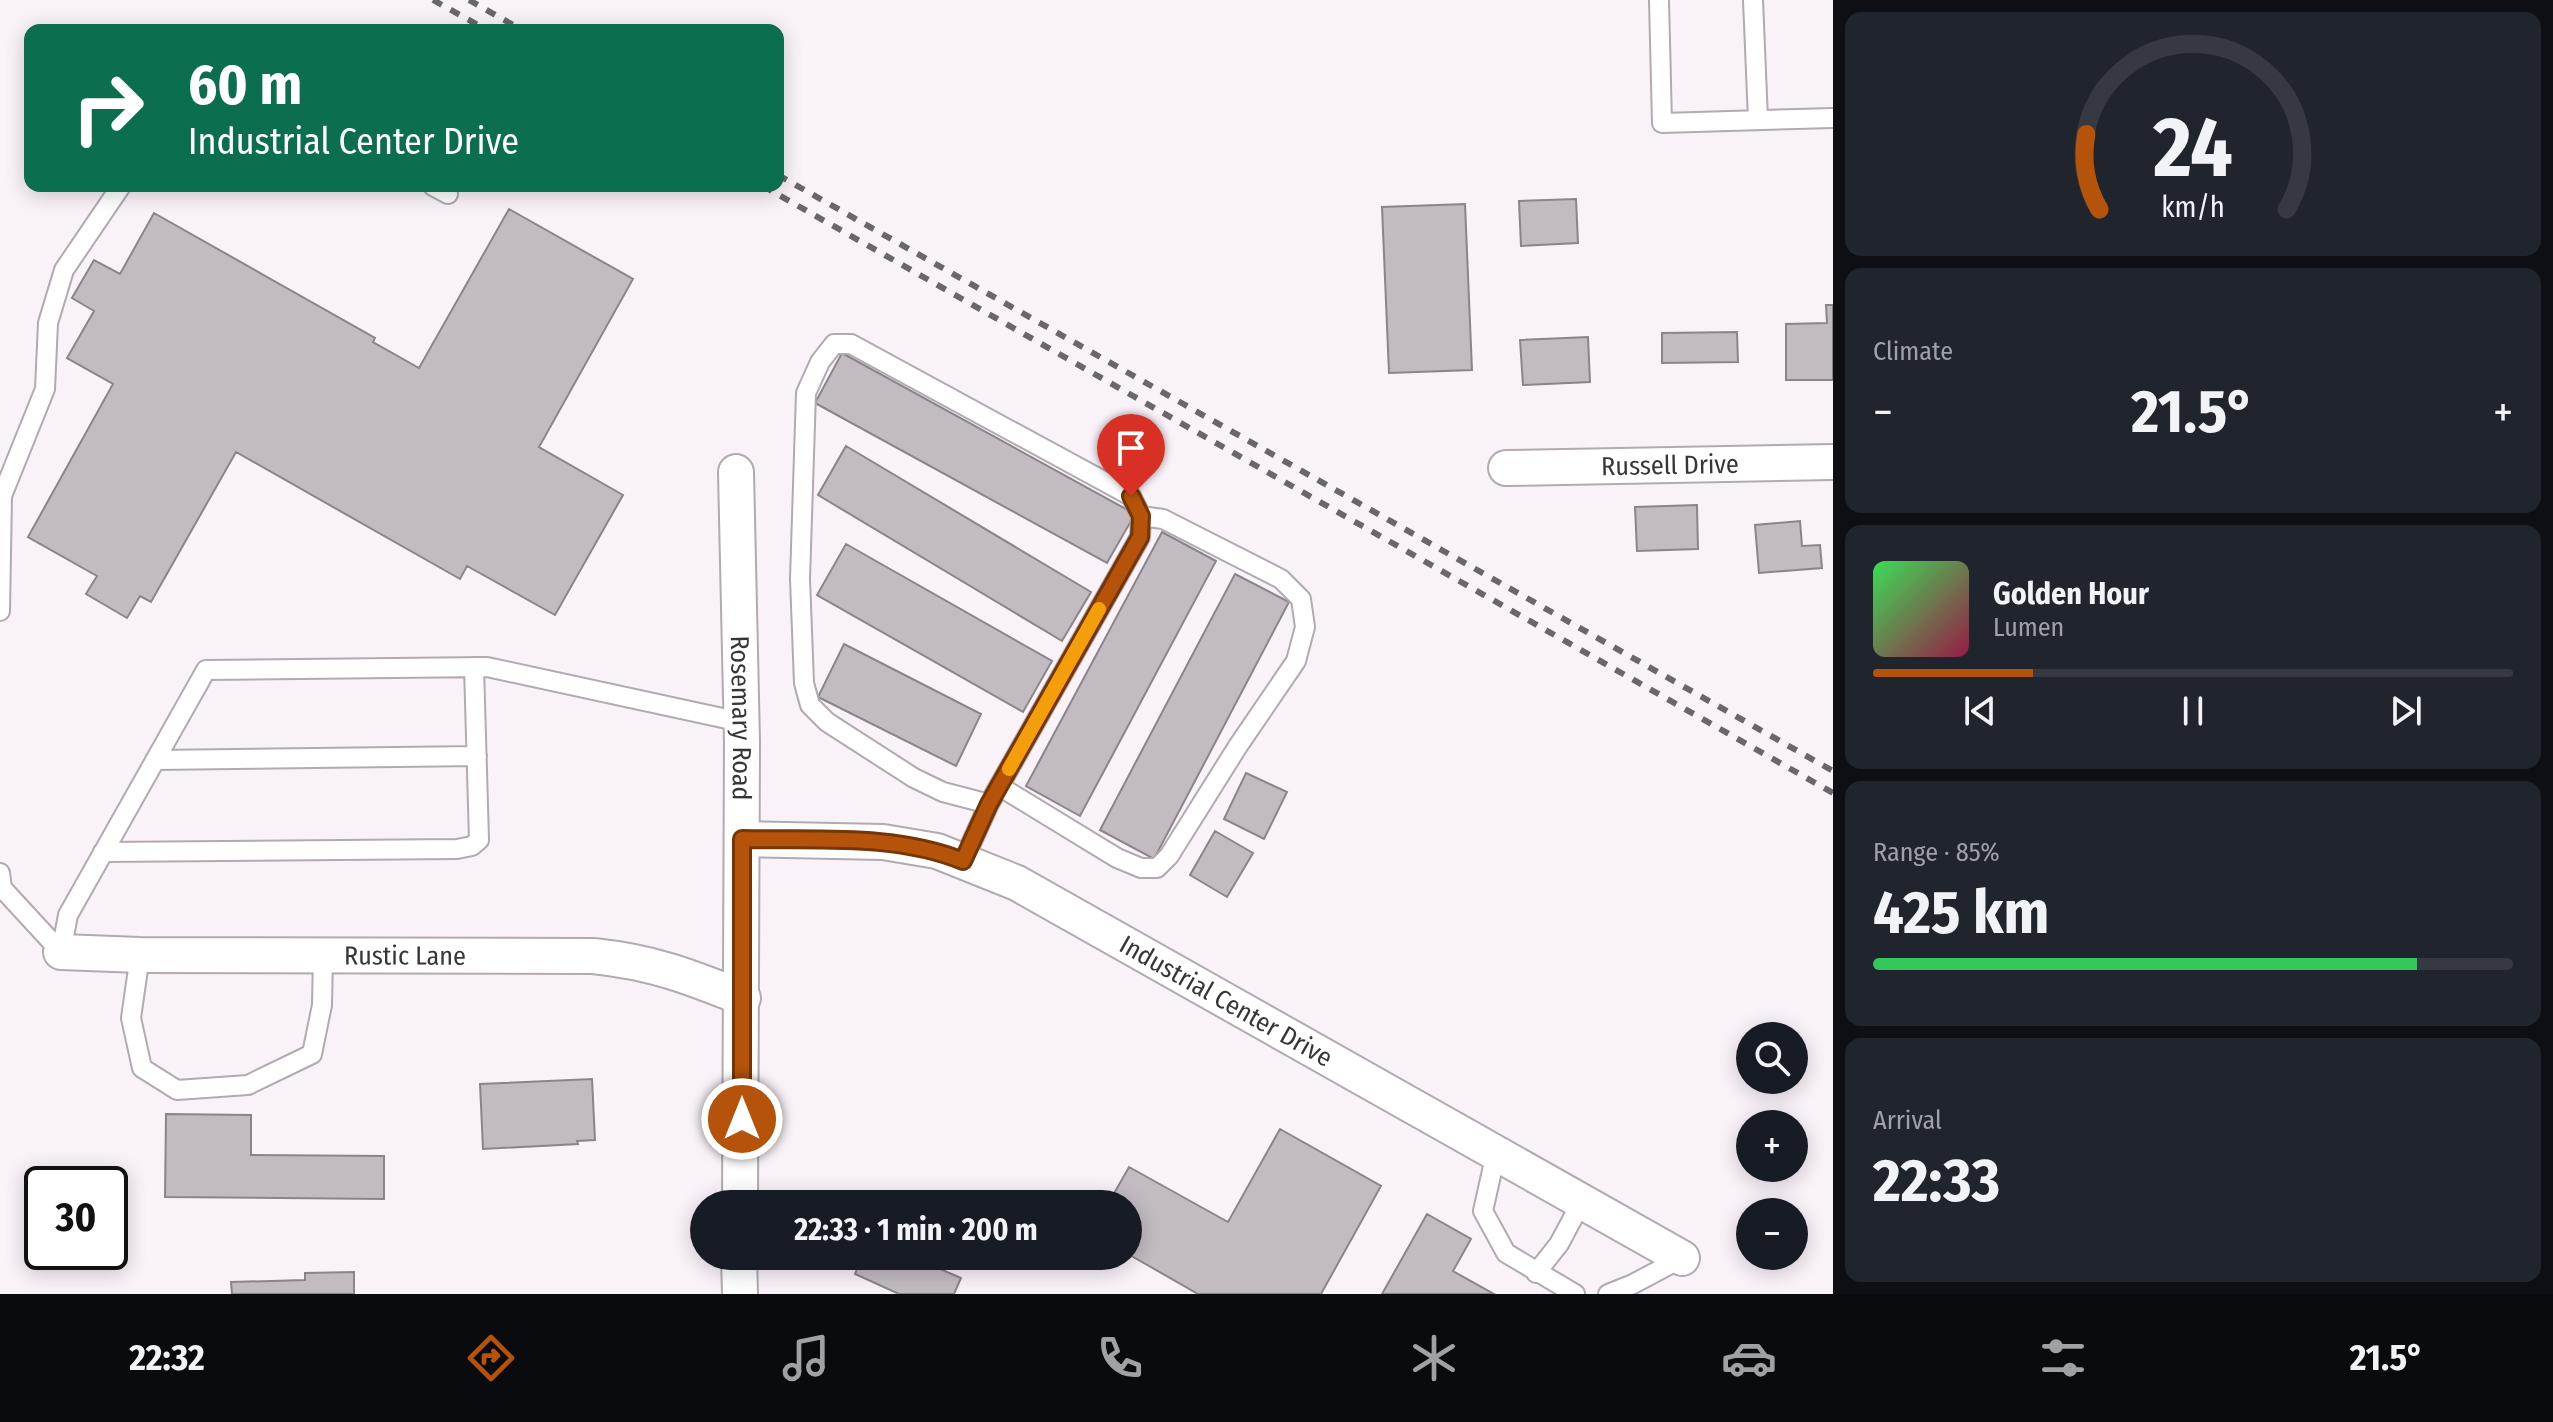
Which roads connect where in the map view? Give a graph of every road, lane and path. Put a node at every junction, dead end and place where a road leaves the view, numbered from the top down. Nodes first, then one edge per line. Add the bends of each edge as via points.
1 (1659, 0) edge
2 (1753, 0) edge
3 (1833, 118) edge
4 (1758, 120) junction
5 (117, 192) edge
6 (1833, 462) edge
7 (1506, 468) dead end
8 (736, 472) dead end
9 (1141, 516) junction
10 (0, 611) edge
11 (474, 667) junction
12 (741, 722) junction
13 (477, 756) junction
14 (155, 760) junction
15 (999, 786) junction
16 (989, 804) junction
17 (742, 839) junction
18 (103, 852) junction
19 (963, 861) junction
20 (0, 873) edge
21 (61, 952) junction
22 (140, 955) junction
23 (323, 955) junction
24 (743, 998) junction
25 (1496, 1153) junction
26 (740, 1190) edge
27 (1582, 1201) junction
28 (1682, 1258) joint
29 (739, 1270) edge
30 (1536, 1273) junction
31 (740, 1294) edge
32 (1575, 1294) edge
33 (1608, 1294) edge

1 - 4 lane via 1662,123
2 - 4 lane
3 - 4 lane
5 - 10 lane via 64,270 48,323 45,389 2,496
6 - 7 street, Russell Drive
8 - 12 street, Rosemary Road
9 - 15 lane via 1140,537
9 - 15 lane via 1163,519 1281,579 1301,599 1305,627 1296,661 1157,868 1117,858
9 - 16 lane via 1131,496 851,344 834,344 820,362 806,393 802,481 800,579 804,683 810,705 827,722 914,778
11 - 12 lane
11 - 13 lane
11 - 14 lane via 206,670
12 - 17 street, Rosemary Road
13 - 14 lane
13 - 18 lane via 479,840 472,846
14 - 18 lane
15 - 16 lane
16 - 19 lane
17 - 19 street, Industrial Center Drive via 883,842
17 - 24 street, Rosemary Road
18 - 21 lane via 68,915
19 - 25 street, Industrial Center Drive via 1017,883
20 - 21 lane via 2,888
21 - 22 street, Rustic Lane
22 - 23 street, Rustic Lane
22 - 23 lane via 131,1018 142,1068 177,1090 248,1085 312,1054 322,1005
23 - 24 street, Rustic Lane via 593,956 673,970
24 - 26 street, Rosemary Road
25 - 27 street, Industrial Center Drive
25 - 30 lane via 1483,1211 1506,1253
27 - 28 street, Industrial Center Drive
27 - 30 lane
28 - 33 lane
29 - 31 street
30 - 32 lane

